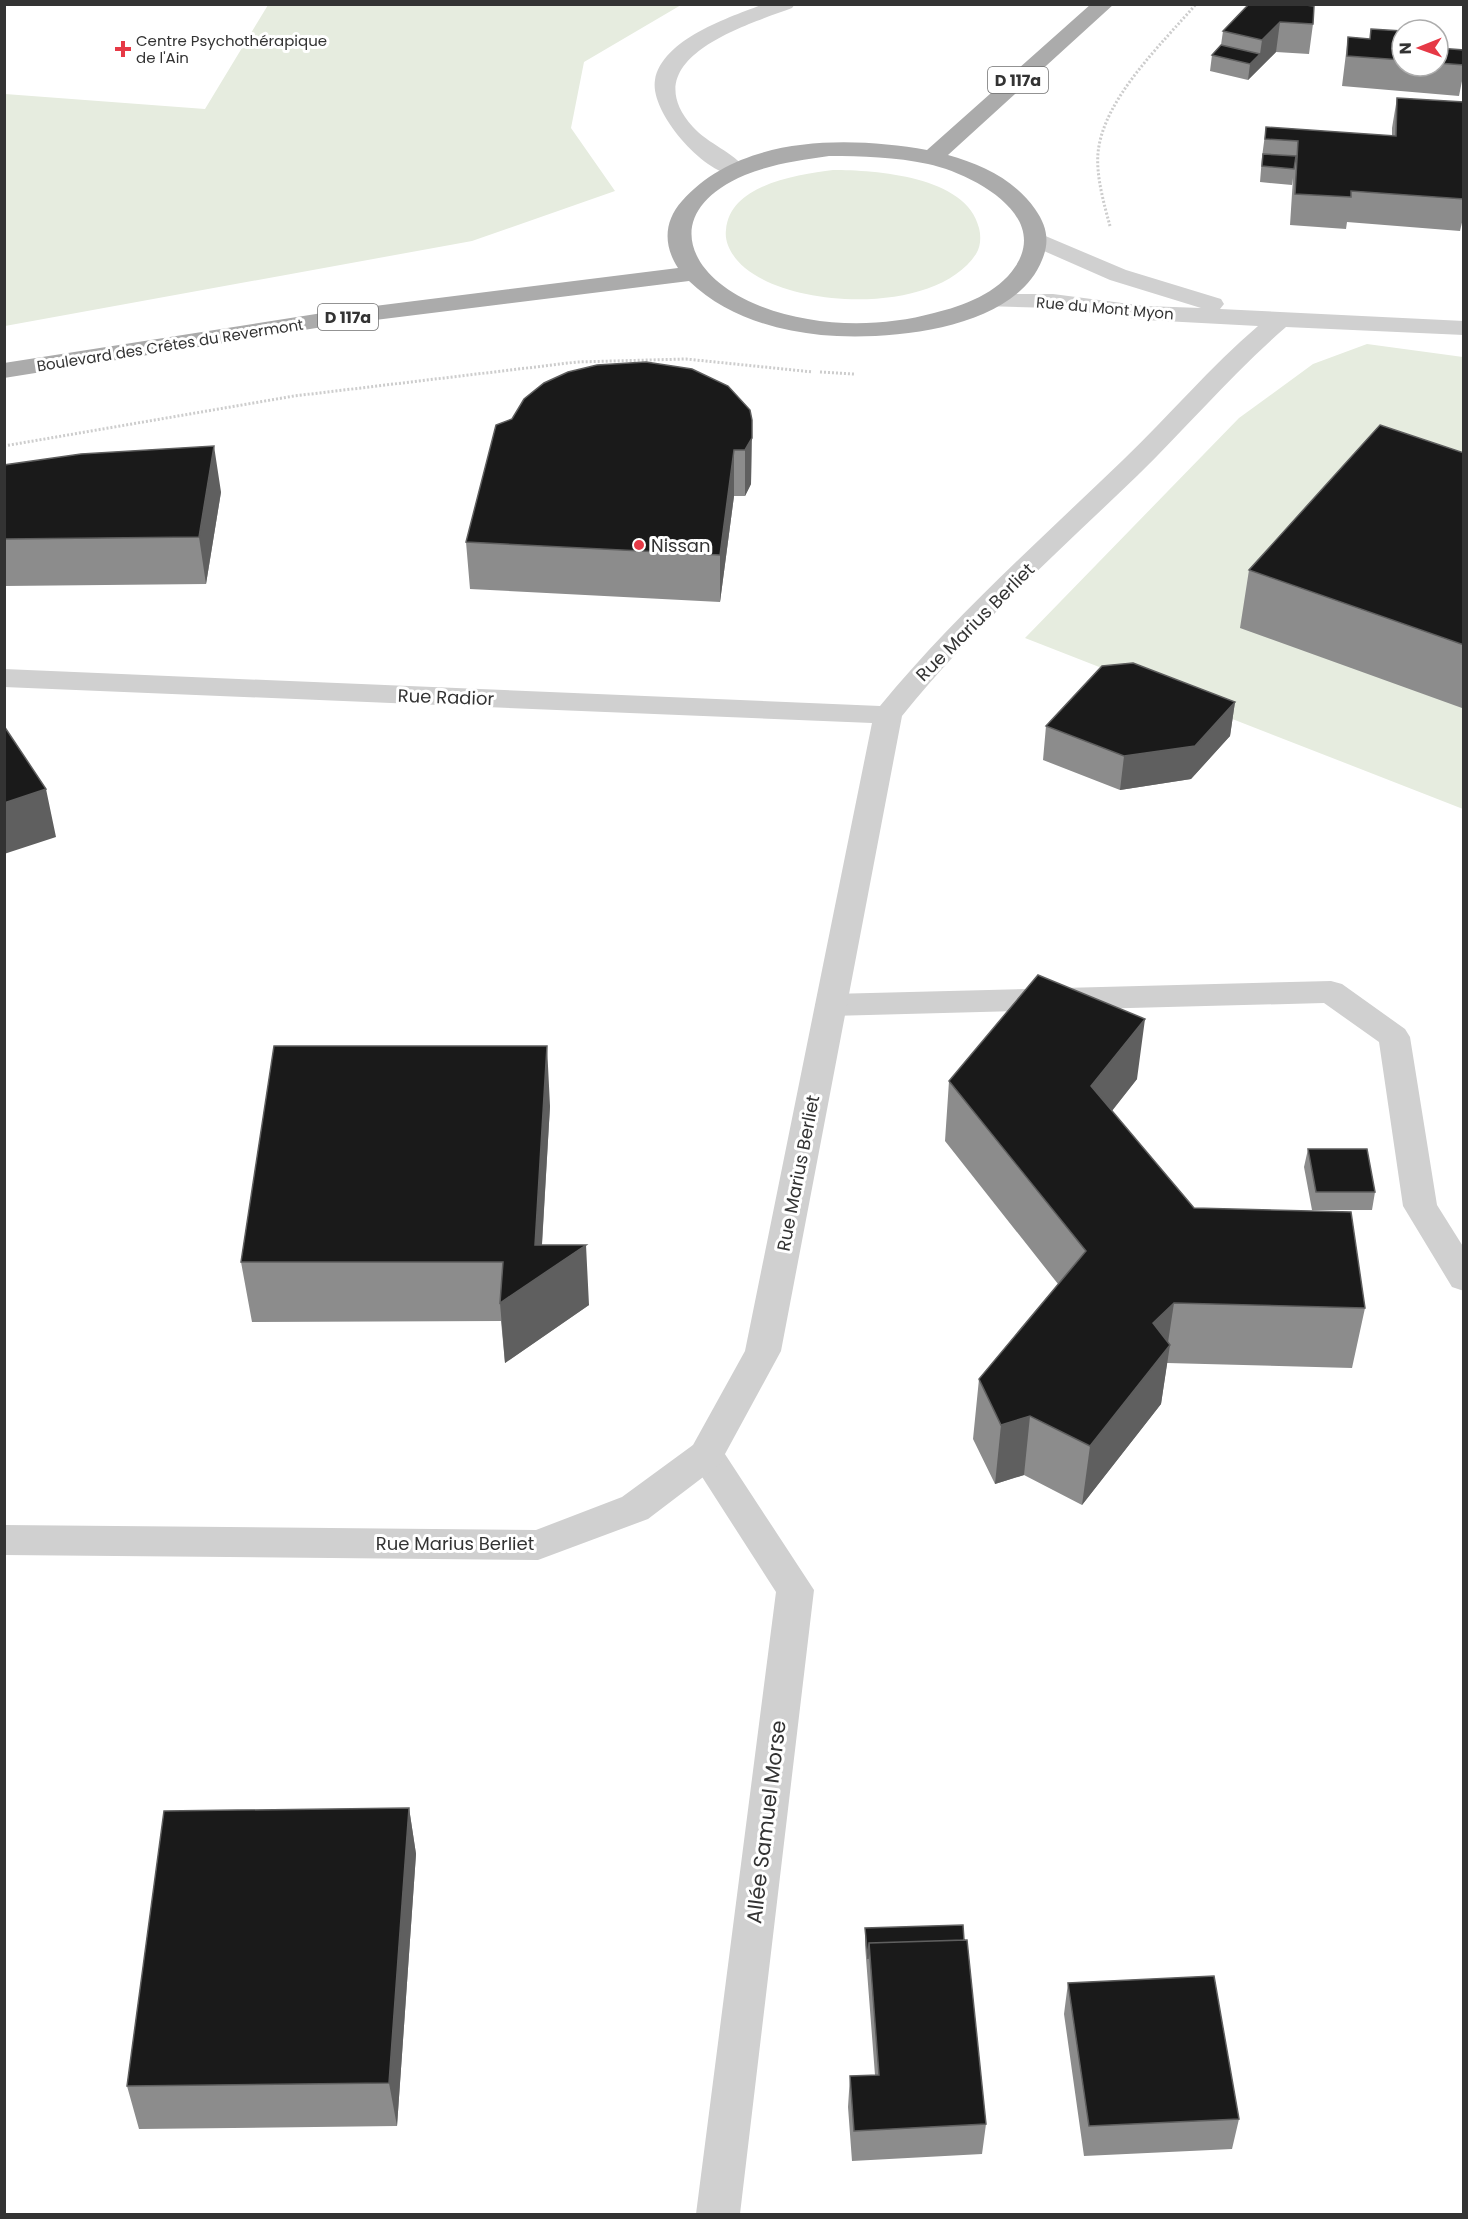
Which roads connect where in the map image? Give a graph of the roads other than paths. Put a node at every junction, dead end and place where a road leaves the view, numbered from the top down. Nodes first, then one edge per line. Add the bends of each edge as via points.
1 (785, 4) edge
2 (1104, 4) edge
3 (932, 157) junction
4 (735, 170) junction
5 (1036, 239) junction
6 (692, 273) junction
7 (992, 301) junction
8 (1268, 317) junction
9 (1464, 327) edge
10 (4, 371) edge
11 (4, 678) edge
12 (888, 715) junction
13 (831, 1005) junction
14 (1464, 1278) edge
15 (706, 1455) junction
16 (4, 1540) edge
17 (718, 2214) edge

1 - 4 street via 714,30 671,63 665,82 666,104 682,129
2 - 3 main road, D 117a
3 - 4 main road via 882,149 830,148 779,156
3 - 5 main road via 974,172 1007,191 1028,214
4 - 6 main road via 701,191 681,217 678,245
5 - 7 main road via 1032,261 1016,282
5 - 8 street, Rue du Mont Myon via 1118,275
6 - 7 main road via 724,298 771,317 829,328 889,328 946,319
6 - 10 main road, Boulevard des Crêtes du Revermont / D 117a via 335,318
7 - 8 street, Rue du Mont Myon via 1053,301 1145,313
8 - 9 street, Rue du Mont Myon
8 - 12 street, Rue Marius Berliet via 1246,349 1182,418 934,658
11 - 12 street, Rue Radior
12 - 13 street, Rue Marius Berliet
13 - 14 street via 1331,992 1394,1037 1420,1206
13 - 15 street, Rue Marius Berliet via 763,1351
15 - 16 street, Rue Marius Berliet via 635,1508 538,1545
15 - 17 street, Allée Samuel Morse via 795,1590

